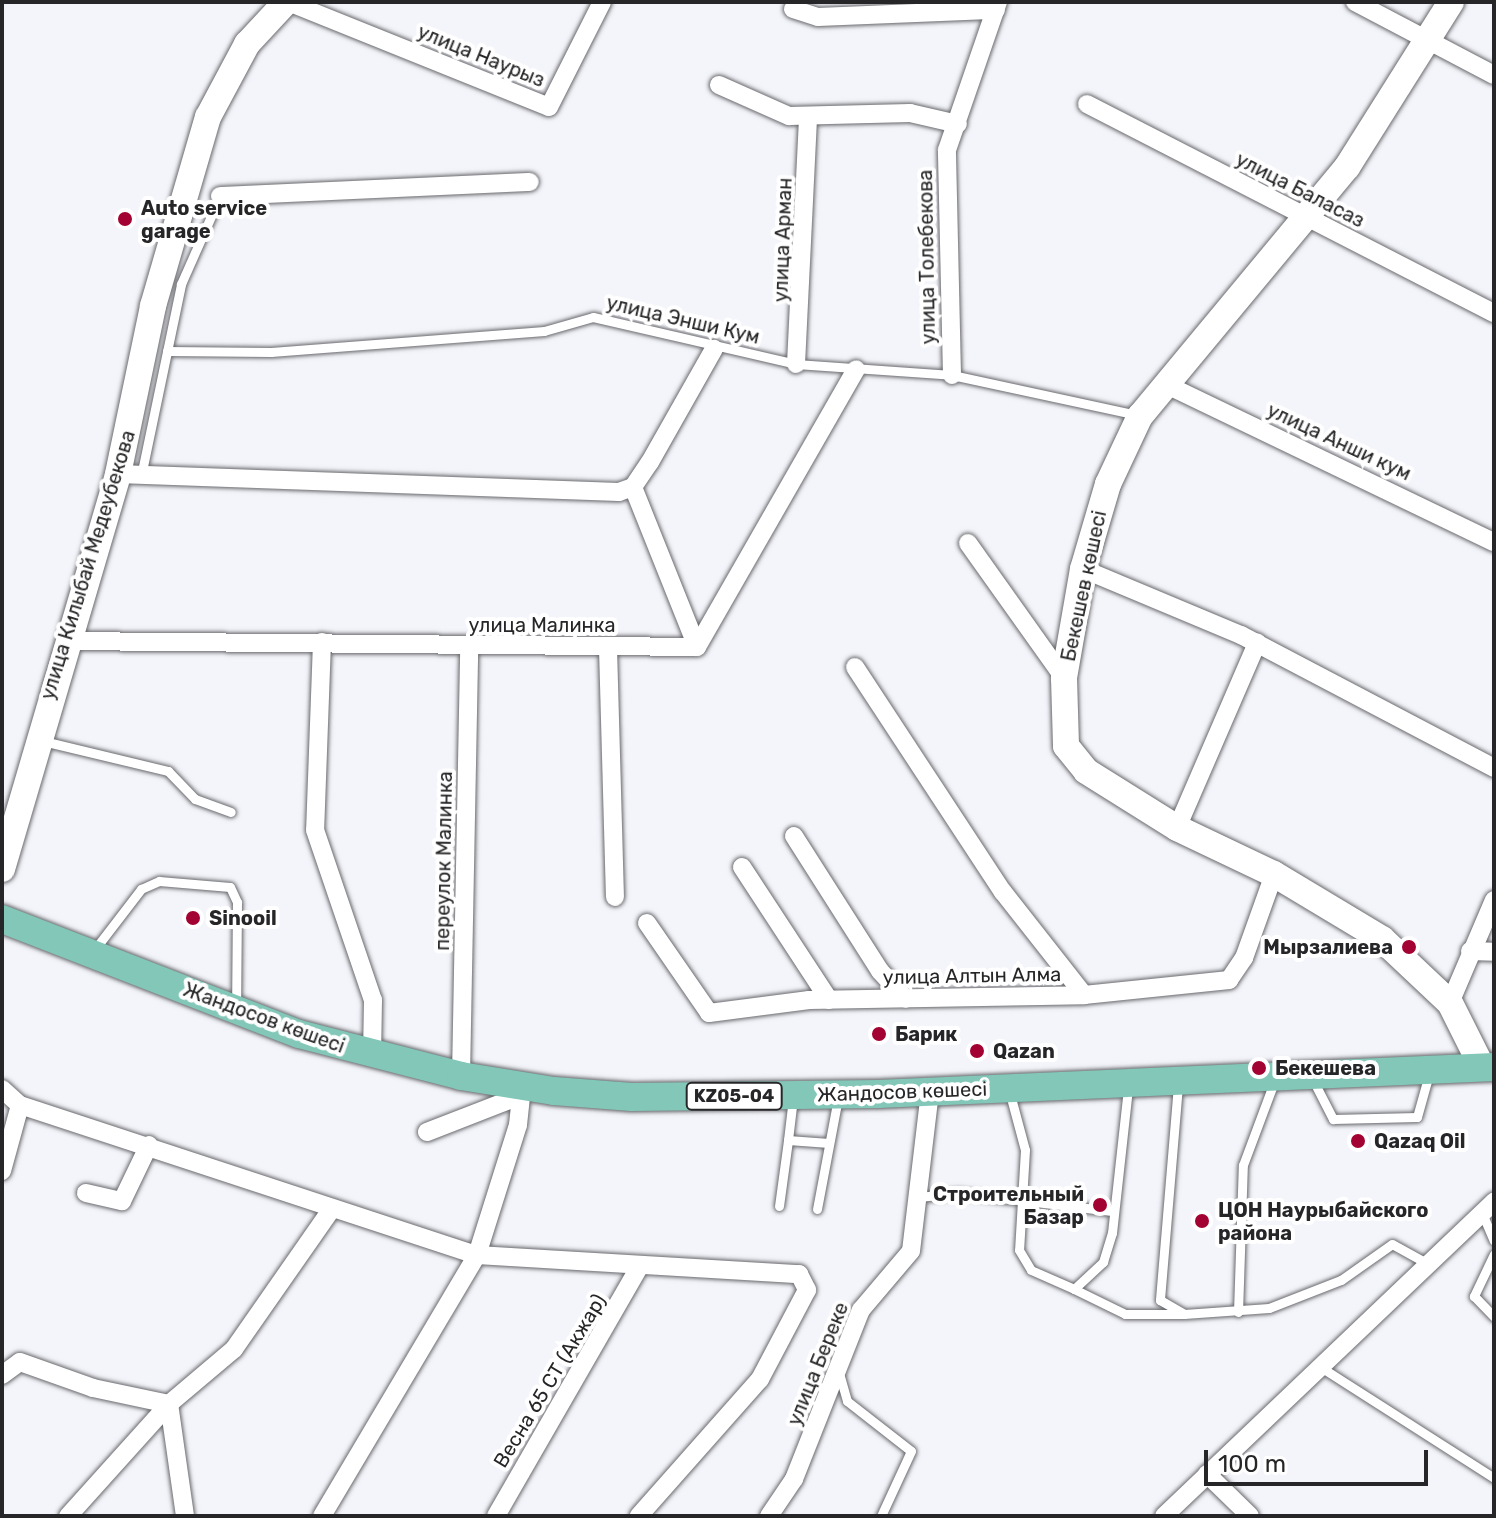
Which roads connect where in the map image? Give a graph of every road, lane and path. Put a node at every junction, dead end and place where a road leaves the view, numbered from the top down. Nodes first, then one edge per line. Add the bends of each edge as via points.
1 (287, 2) edge
2 (602, 2) edge
3 (1355, 2) edge
4 (1451, 2) edge
5 (997, 6) edge
6 (793, 9) dead end
7 (1428, 41) junction
8 (1494, 75) edge
9 (719, 85) dead end
10 (1087, 104) dead end
11 (808, 118) junction
12 (958, 124) junction
13 (530, 182) dead end
14 (220, 196) joint
15 (1306, 219) junction
16 (1494, 313) edge
17 (714, 349) junction
18 (167, 351) junction
19 (796, 364) junction
20 (856, 369) junction
21 (952, 375) junction
22 (1165, 384) junction
23 (1140, 416) junction
24 (129, 476) junction
25 (633, 487) junction
26 (1494, 542) edge
27 (968, 543) dead end
28 (1083, 569) junction
29 (66, 641) junction
30 (322, 642) junction
31 (1257, 643) junction
32 (469, 647) junction
33 (697, 647) junction
34 (608, 648) junction
35 (855, 667) dead end
36 (1064, 678) junction
37 (36, 739) junction
38 (1494, 768) edge
39 (231, 812) dead end
40 (1177, 828) junction
41 (6, 830) edge
42 (794, 836) dead end
43 (742, 867) dead end
44 (2, 869) edge
45 (1274, 874) junction
46 (615, 897) dead end
47 (1494, 900) edge
48 (2, 919) edge
49 (647, 923) dead end
50 (1470, 951) junction
51 (1494, 952) edge
52 (92, 954) junction
53 (1084, 995) junction
54 (906, 999) junction
55 (829, 1000) junction
56 (1450, 1003) junction
57 (236, 1010) junction
58 (372, 1056) junction
59 (1488, 1067) edge
60 (1430, 1071) junction
61 (461, 1076) junction
62 (1311, 1077) junction
63 (1276, 1078) junction
64 (1178, 1082) junction
65 (1129, 1084) junction
66 (1009, 1088) junction
67 (2, 1089) edge
68 (521, 1091) junction
69 (930, 1091) junction
70 (839, 1094) junction
71 (793, 1095) junction
72 (20, 1105) junction
73 (427, 1132) dead end
74 (788, 1140) junction
75 (829, 1143) junction
76 (149, 1145) junction
77 (2, 1171) edge
78 (86, 1193) dead end
79 (918, 1197) junction
80 (779, 1206) dead end
81 (1023, 1206) junction
82 (1488, 1207) edge
83 (817, 1209) dead end
84 (331, 1210) junction
85 (1112, 1211) junction
86 (1494, 1241) edge
87 (1494, 1254) edge
88 (477, 1255) junction
89 (1430, 1265) junction
90 (639, 1267) junction
91 (1074, 1289) junction
92 (1238, 1312) junction
93 (1184, 1314) junction
94 (1494, 1317) edge
95 (837, 1366) junction
96 (1322, 1368) junction
97 (2, 1375) edge
98 (169, 1404) junction
99 (1207, 1474) junction
100 (1494, 1478) edge
101 (68, 1516) edge
102 (185, 1516) edge
103 (322, 1516) edge
104 (496, 1516) edge
105 (639, 1516) edge
106 (769, 1516) edge
107 (881, 1516) edge
108 (1164, 1516) edge
109 (1250, 1516) edge

1 - 2 street, улица Наурыз via 549,107
1 - 24 main road, улица Килыбай Медеубекова via 247,44 208,117 153,306
3 - 7 street
4 - 7 main road, Бекешев көшесі
5 - 6 street via 818,17
5 - 12 street, улица Толебекова
7 - 8 street
7 - 15 main road, Бекешев көшесі
9 - 11 street
10 - 15 street, улица Баласаз
11 - 12 street via 910,113
11 - 19 street, улица Арман
12 - 21 street, улица Толебекова via 947,150
13 - 14 street
14 - 18 lane via 181,284
15 - 16 street, улица Баласаз
15 - 22 main road, Бекешев көшесі
17 - 18 lane, улица Энши Кум via 593,317 544,331 271,352
17 - 19 lane, улица Энши Кум
17 - 25 street
18 - 24 lane
19 - 20 lane, улица Энши Кум
20 - 21 lane, улица Энши Кум
20 - 33 street
21 - 23 lane, улица Энши Кум
22 - 23 main road, Бекешев көшесі
22 - 26 street, улица Анши кум
23 - 28 main road, Бекешев көшесі via 1108,484
24 - 25 street
24 - 29 main road, улица Килыбай Медеубекова
25 - 33 street
27 - 36 street
28 - 31 street via 1145,589
28 - 36 main road, Бекешев көшесі
29 - 30 street, улица Малинка
29 - 37 main road, улица Килыбай Медеубекова
30 - 32 street, улица Малинка
30 - 58 street via 315,830 373,1000
31 - 38 street
31 - 40 street
32 - 34 street, улица Малинка
32 - 61 street, переулок Малинка
33 - 34 street, улица Малинка
34 - 46 street
35 - 53 street via 1003,892
36 - 40 main road, Бекешев көшесі via 1066,746 1086,771
37 - 39 lane via 168,771 195,799
37 - 41 main road, улица Килыбай Медеубекова
40 - 45 main road, Бекешев көшесі
41 - 44 main road, улица Килыбай Медеубекова
42 - 54 street via 880,971
43 - 55 street
45 - 53 street, улица Алтын Алма via 1244,958 1229,980
45 - 56 main road, Бекешев көшесі via 1382,939
47 - 50 street
48 - 52 main road, Жандосов көшесі / KZ05-04
49 - 55 street, улица Алтын Алма via 709,1013
50 - 51 street
50 - 56 street
52 - 57 main road, Жандосов көшесі / KZ05-04
52 - 57 lane via 141,889 159,881 230,887 237,902
53 - 54 street, улица Алтын Алма
54 - 55 street, улица Алтын Алма
56 - 59 main road, Бекешев көшесі
57 - 58 main road, Жандосов көшесі / KZ05-04
58 - 61 main road, Жандосов көшесі / KZ05-04
59 - 60 main road, Жандосов көшесі / KZ05-04
60 - 62 main road, Жандосов көшесі / KZ05-04
60 - 62 lane via 1417,1117 1333,1119
61 - 68 main road, Жандосов көшесі / KZ05-04
62 - 63 main road, Жандосов көшесі / KZ05-04
63 - 64 main road, Жандосов көшесі / KZ05-04
63 - 92 lane via 1243,1165
64 - 65 main road, Жандосов көшесі / KZ05-04
64 - 93 lane via 1158,1283 1160,1300
65 - 66 main road, Жандосов көшесі / KZ05-04
65 - 85 lane
66 - 69 main road, Жандосов көшесі / KZ05-04
66 - 81 lane via 1025,1150
67 - 72 street
68 - 71 main road, Жандосов көшесі / KZ05-04 via 632,1097
68 - 73 street
68 - 88 street via 518,1125
69 - 70 main road, Жандосов көшесі / KZ05-04
69 - 79 street, улица Береке
70 - 71 main road, Жандосов көшесі / KZ05-04
70 - 75 lane
71 - 74 lane
72 - 76 street
72 - 77 street
74 - 75 lane
74 - 80 lane
75 - 83 lane
76 - 78 street via 122,1201
76 - 84 street
79 - 81 lane via 959,1193
79 - 95 street, улица Береке via 911,1251 861,1310
81 - 85 lane
81 - 91 lane via 1019,1250 1031,1270
82 - 86 lane
82 - 89 street
84 - 88 street
84 - 98 street via 234,1349
85 - 91 lane via 1103,1262
87 - 94 lane via 1474,1296
88 - 90 street
88 - 103 street
89 - 92 lane via 1392,1244 1318,1291
89 - 96 street
90 - 104 street, Весна 65 СТ (Акжар)
90 - 105 street via 792,1271 807,1290 737,1411
91 - 93 lane via 1125,1314
92 - 93 lane
95 - 106 street, улица Береке via 794,1479
95 - 107 lane via 847,1401 911,1451
96 - 99 street
96 - 100 lane
97 - 98 street via 20,1362
98 - 101 street
98 - 102 street
99 - 108 street
99 - 109 street

